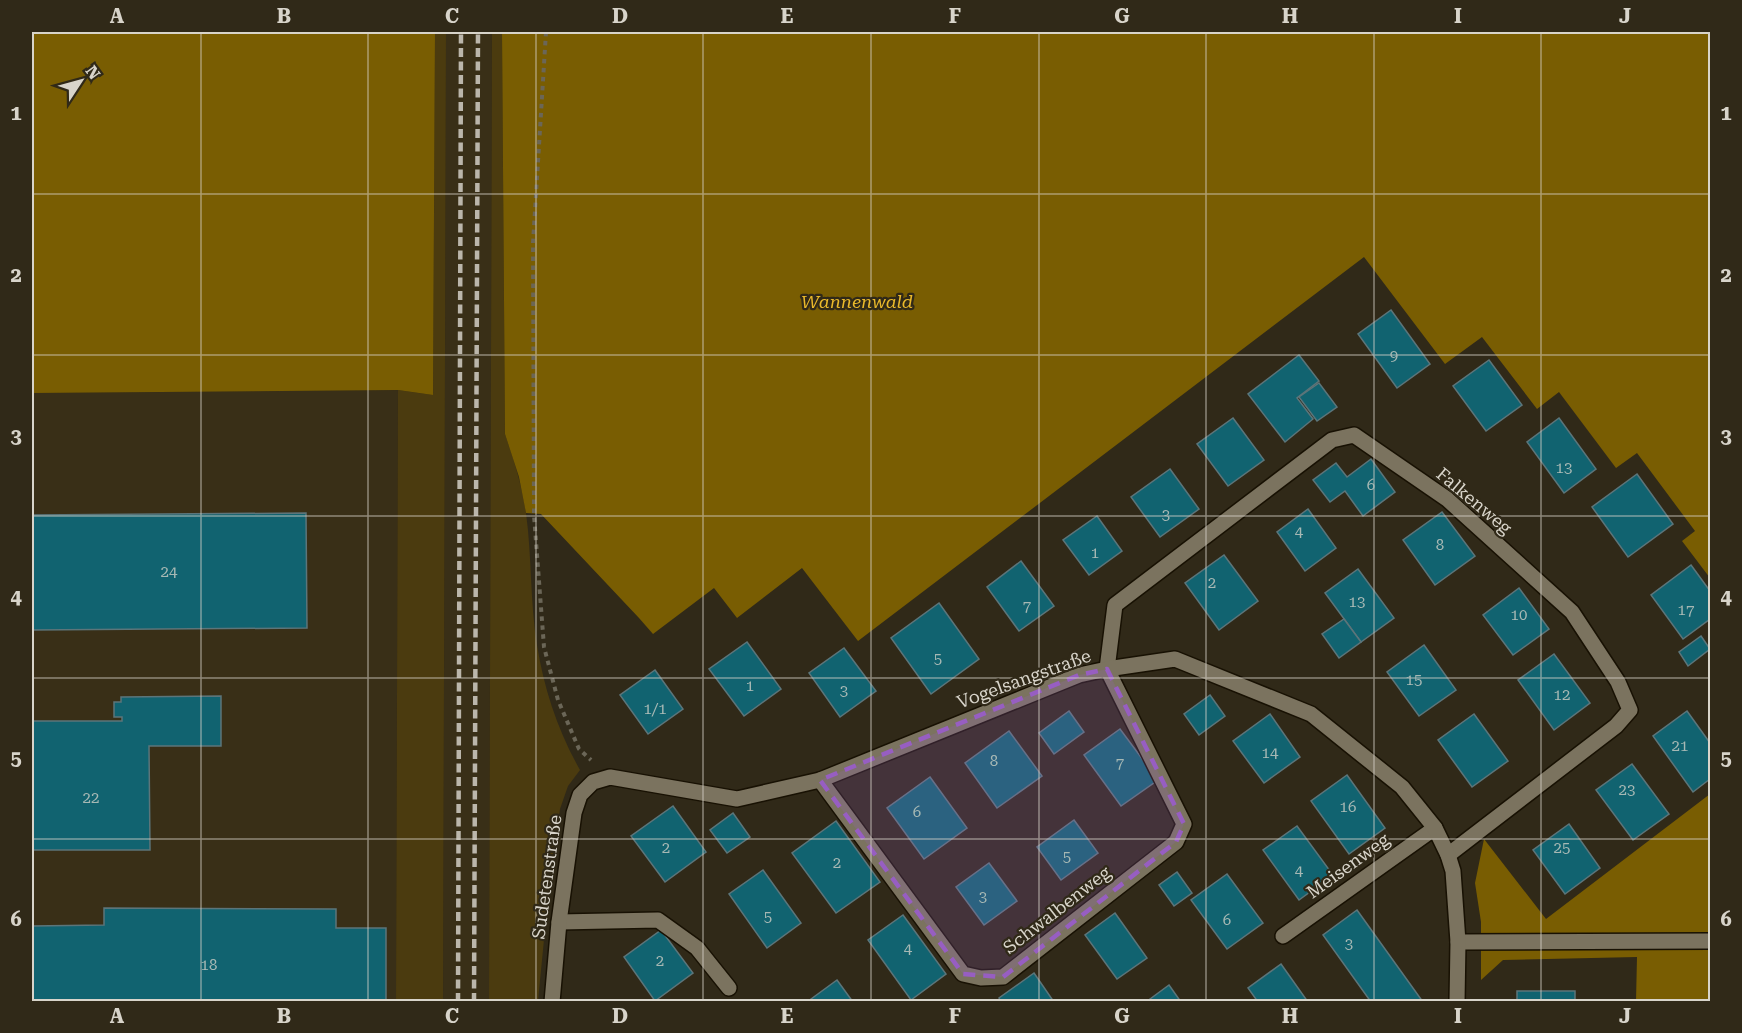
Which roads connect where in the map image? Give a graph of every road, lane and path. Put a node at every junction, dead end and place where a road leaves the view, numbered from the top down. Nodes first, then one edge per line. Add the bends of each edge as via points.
1 (546, 32) edge
2 (1107, 669) junction
3 (610, 777) junction
4 (820, 780) junction
5 (1435, 828) junction
6 (1448, 855) junction
7 (559, 922) junction
8 (1283, 936) dead end
9 (1710, 941) edge
10 (1458, 942) junction
11 (729, 988) dead end
12 (552, 1002) edge
13 (1457, 1002) edge

1 - 3 path via 533,243 534,515 544,647 558,700 579,749
2 - 4 street, Vogelsangstraße via 1080,675
2 - 4 street, Schwalbenweg via 1184,824 1176,842 1003,976 981,978 963,974
2 - 5 street, Vogelsangstraße via 1175,659 1311,714 1402,787
2 - 6 street, Falkenweg via 1116,605 1332,440 1354,435 1446,499 1572,612 1618,682 1630,710 1616,726
3 - 4 street, Vogelsangstraße via 737,799
3 - 7 street, Sudetenstraße via 593,783 580,795
5 - 6 street, Vogelsangstraße
5 - 8 street, Meisenweg
6 - 10 street, Vogelsangstraße via 1453,871
7 - 11 street via 658,920 697,948
7 - 12 street, Sudetenstraße
9 - 10 street
10 - 13 street, Vogelsangstraße

